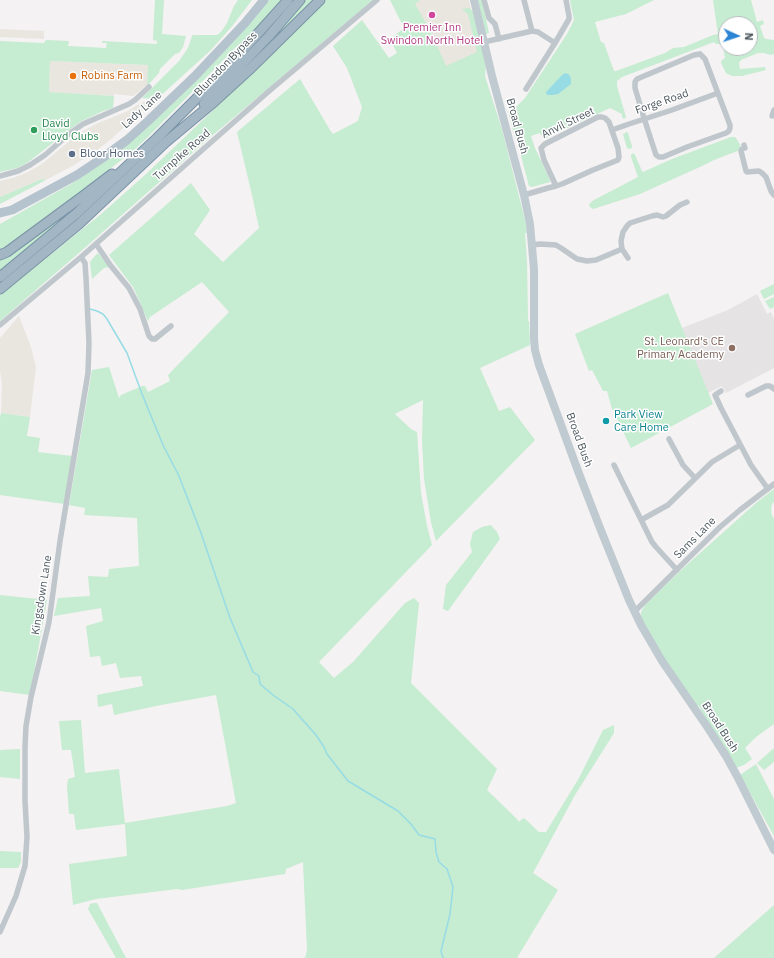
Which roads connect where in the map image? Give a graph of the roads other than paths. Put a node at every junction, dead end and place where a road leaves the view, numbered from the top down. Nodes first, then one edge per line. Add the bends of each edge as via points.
1 (264, 0) edge
2 (288, 0) edge
3 (300, 0) edge
4 (320, 0) edge
5 (377, 0) edge
6 (474, 0) edge
7 (484, 0) edge
8 (524, 0) edge
9 (566, 0) edge
10 (532, 31) junction
11 (499, 39) junction
12 (484, 42) junction
13 (555, 43) junction
14 (150, 87) dead end
15 (526, 89) dead end
16 (718, 93) junction
17 (644, 118) junction
18 (612, 130) junction
19 (157, 138) junction
20 (166, 142) junction
21 (744, 145) dead end
22 (0, 176) edge
23 (556, 186) junction
24 (524, 195) junction
25 (774, 195) edge
26 (687, 202) dead end
27 (12, 210) junction
28 (0, 213) edge
29 (0, 220) edge
30 (96, 244) junction
31 (532, 245) junction
32 (622, 249) junction
33 (0, 255) edge
34 (81, 257) junction
35 (628, 258) dead end
36 (0, 277) edge
37 (0, 290) edge
38 (0, 325) edge
39 (171, 326) dead end
40 (774, 389) edge
41 (721, 391) dead end
42 (748, 395) dead end
43 (669, 439) dead end
44 (679, 443) dead end
45 (740, 445) junction
46 (673, 446) junction
47 (614, 465) dead end
48 (626, 472) dead end
49 (620, 476) junction
50 (695, 478) junction
51 (774, 484) edge
52 (768, 489) junction
53 (641, 520) junction
54 (677, 570) junction
55 (634, 612) junction
56 (774, 850) edge
57 (0, 932) edge

1 - 27 main road, Lady Lane via 199,72 127,140 77,175
2 - 19 highway, Blunsdon Bypass via 224,71
3 - 20 highway, Blunsdon Bypass via 269,36
4 - 20 highway via 249,70
5 - 30 street, Turnpike Road
6 - 12 main road, Broad Bush
7 - 11 street
8 - 10 street
9 - 13 street via 569,19
10 - 11 street
10 - 13 street
11 - 12 street
12 - 24 main road, Broad Bush
13 - 15 street
14 - 22 street via 128,104 83,124 30,166
16 - 17 street, Forge Road
16 - 17 street via 705,59 700,54 694,55 637,79 635,88
16 - 17 street via 730,125 729,131 663,157 656,154
17 - 18 street, Forge Road
18 - 23 street, Anvil Street via 618,148 618,160
18 - 23 street, Anvil Street via 606,118 598,117 543,146 541,148 544,160
19 - 33 highway via 83,196
19 - 36 highway via 77,213
20 - 37 highway via 78,224
21 - 25 street via 745,148 741,151 746,171 762,173
23 - 24 street, Anvil Street
24 - 31 main road, Broad Bush
26 - 32 street via 666,216 652,216 628,224 623,232
27 - 28 main road, Lady Lane
27 - 29 main road, Lady Lane
30 - 34 street, Turnpike Road
30 - 39 street via 129,288 140,309 149,336 156,340
31 - 32 street via 559,246 573,256 587,261
31 - 55 main road, Broad Bush via 536,355 580,478
32 - 35 street
34 - 38 street, Turnpike Road
34 - 57 street, Kingsdown Lane via 85,263 86,278 88,373 49,622 26,726 25,866 16,896
40 - 42 street via 766,386
41 - 45 street via 715,395 723,420
43 - 46 street
44 - 46 street
45 - 50 street via 715,460
45 - 52 street via 750,465
46 - 50 street via 682,465
47 - 49 street
48 - 49 street
49 - 53 street
50 - 53 street via 668,506
51 - 52 street, Sams Lane
52 - 54 street, Sams Lane via 720,527
53 - 54 street via 656,547
54 - 55 street, Sams Lane
55 - 56 main road, Broad Bush via 652,646 726,756

